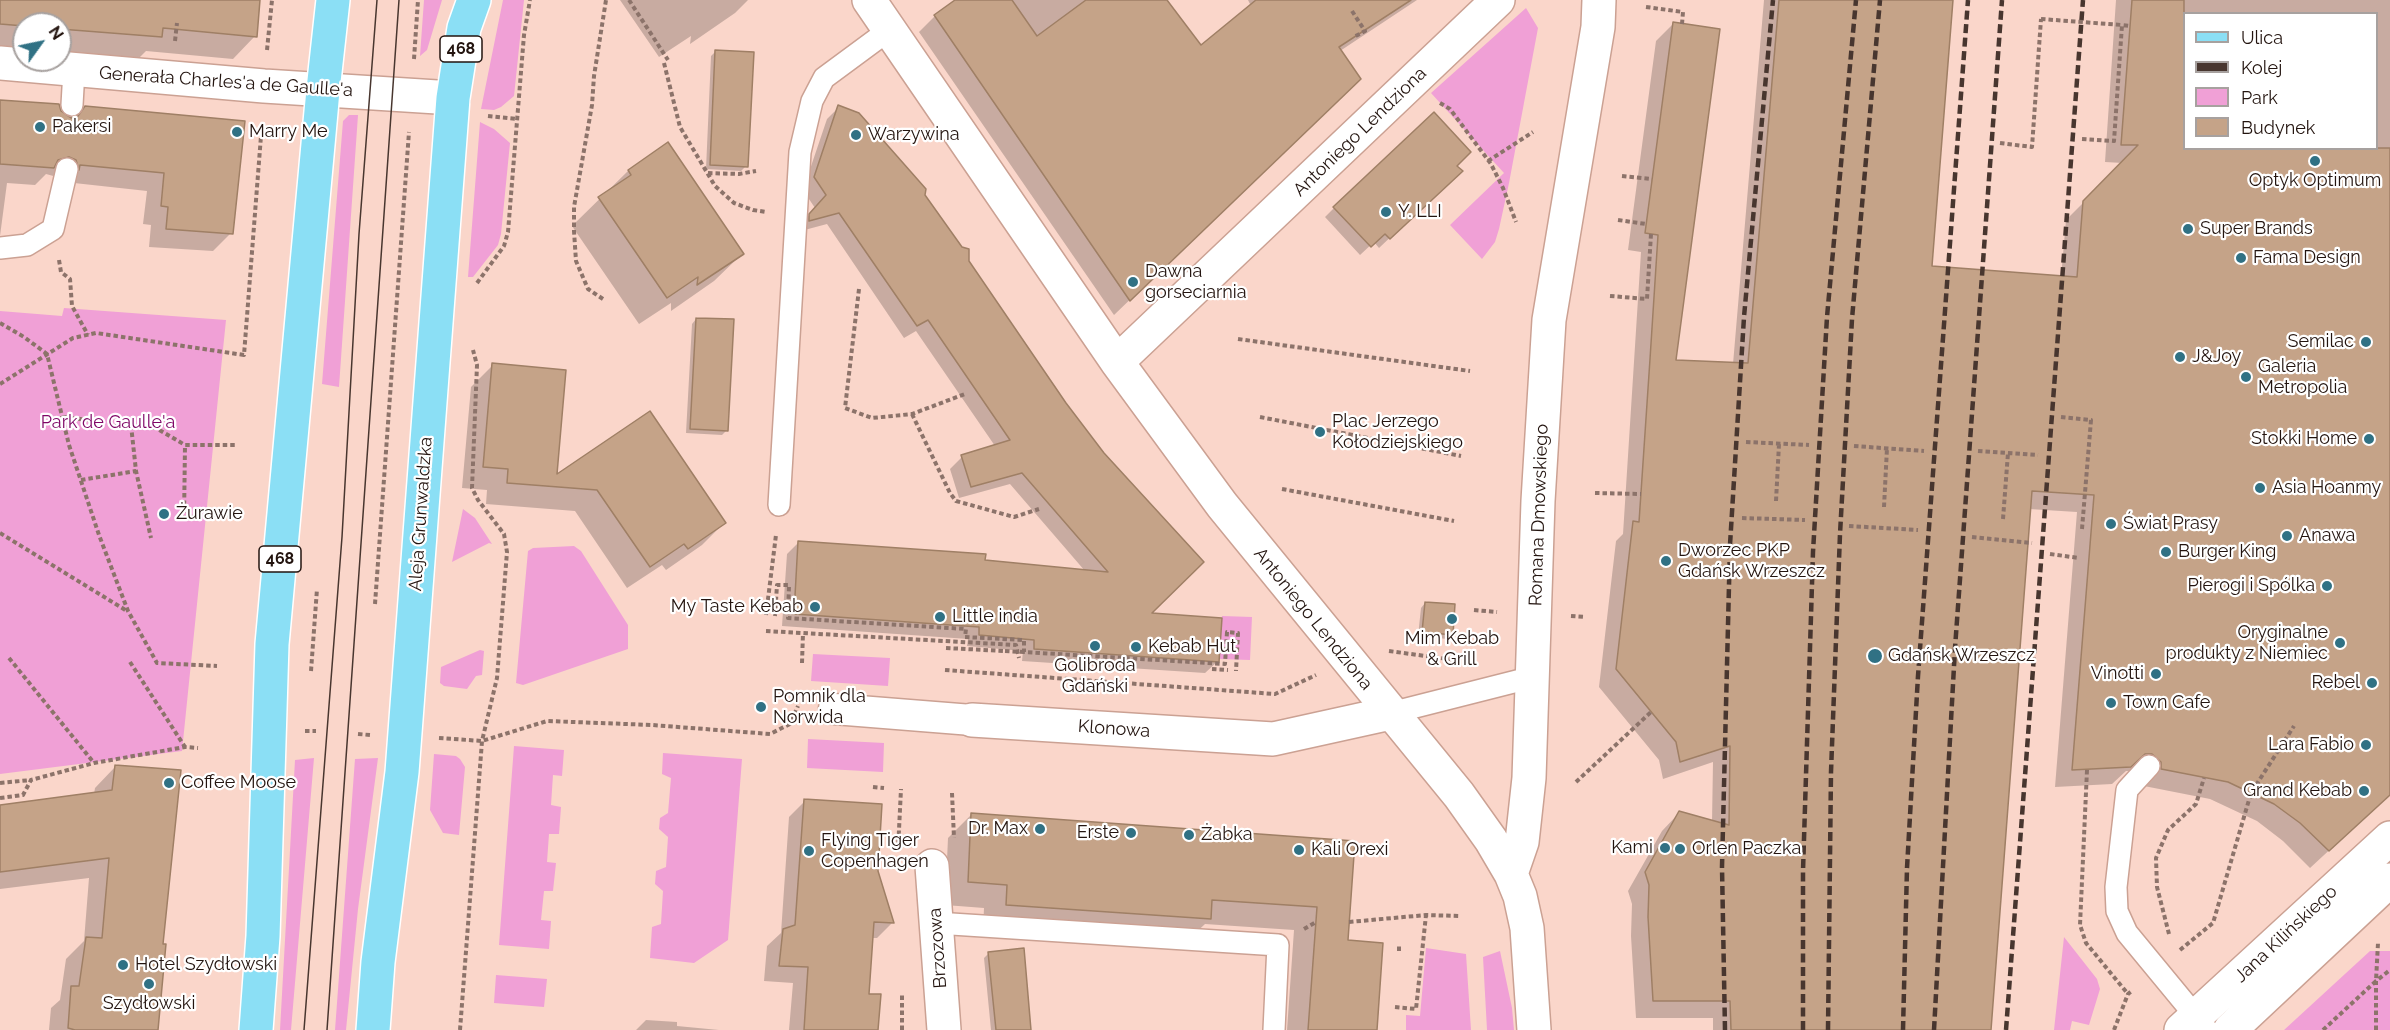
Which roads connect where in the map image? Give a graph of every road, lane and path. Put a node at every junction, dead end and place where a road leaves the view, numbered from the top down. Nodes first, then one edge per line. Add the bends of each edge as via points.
1 (272, 0) edge
2 (333, 0) edge
3 (418, 0) edge
4 (474, 0) edge
5 (530, 0) edge
6 (606, 0) edge
7 (629, 0) edge
8 (868, 0) edge
9 (1498, 0) edge
10 (1599, 0) edge
11 (1646, 7) dead end
12 (1352, 11) dead end
13 (1682, 24) dead end
14 (2122, 25) junction
15 (2130, 26) dead end
16 (889, 30) junction
17 (1354, 37) dead end
18 (0, 63) edge
19 (74, 70) junction
20 (264, 86) junction
21 (323, 90) junction
22 (411, 96) junction
23 (1432, 99) dead end
24 (72, 105) dead end
25 (467, 107) junction
26 (518, 119) junction
27 (1533, 132) dead end
28 (2082, 139) dead end
29 (2000, 143) dead end
30 (1488, 161) junction
31 (67, 169) dead end
32 (756, 171) dead end
33 (707, 173) junction
34 (1622, 176) dead end
35 (1652, 179) dead end
36 (796, 217) junction
37 (1618, 220) dead end
38 (1516, 222) dead end
39 (1646, 224) dead end
40 (53, 230) junction
41 (1651, 234) dead end
42 (0, 248) edge
43 (859, 289) dead end
44 (476, 290) dead end
45 (1610, 296) dead end
46 (603, 299) dead end
47 (0, 323) edge
48 (88, 334) junction
49 (1238, 339) dead end
50 (472, 348) dead end
51 (47, 354) junction
52 (1117, 362) junction
53 (1470, 371) dead end
54 (0, 384) edge
55 (965, 394) dead end
56 (912, 414) junction
57 (63, 417) junction
58 (1260, 417) dead end
59 (2061, 417) dead end
60 (131, 425) junction
61 (1746, 442) dead end
62 (1779, 444) junction
63 (235, 445) dead end
64 (185, 446) junction
65 (1809, 446) dead end
66 (1854, 446) dead end
67 (1887, 448) junction
68 (1978, 450) dead end
69 (1924, 451) dead end
70 (2007, 453) junction
71 (2038, 455) dead end
72 (1461, 456) dead end
73 (136, 471) junction
74 (81, 480) junction
75 (1282, 489) dead end
76 (1595, 493) dead end
77 (1641, 494) dead end
78 (1776, 501) dead end
79 (779, 505) joint
80 (1884, 507) dead end
81 (1039, 509) dead end
82 (231, 515) dead end
83 (190, 517) dead end
84 (1742, 518) dead end
85 (2003, 519) dead end
86 (184, 520) dead end
87 (1805, 520) dead end
88 (1454, 522) dead end
89 (1850, 525) dead end
90 (2082, 529) dead end
91 (1918, 530) dead end
92 (0, 533) edge
93 (1972, 537) dead end
94 (151, 538) dead end
95 (2032, 543) dead end
96 (2050, 554) dead end
97 (2079, 558) dead end
98 (374, 610) dead end
99 (1474, 610) dead end
100 (128, 611) junction
101 (1505, 612) dead end
102 (766, 615) dead end
103 (776, 616) dead end
104 (766, 631) dead end
105 (803, 633) junction
106 (946, 648) dead end
107 (1382, 650) dead end
108 (1024, 652) junction
109 (9, 658) dead end
110 (1019, 658) dead end
111 (130, 662) dead end
112 (1468, 662) dead end
113 (802, 663) dead end
114 (217, 666) dead end
115 (1212, 669) dead end
116 (945, 670) dead end
117 (1228, 670) dead end
118 (1236, 671) dead end
119 (1324, 671) dead end
120 (1533, 677) junction
121 (798, 706) dead end
122 (834, 709) dead end
123 (1651, 712) dead end
124 (1391, 714) junction
125 (972, 720) joint
126 (368, 724) dead end
127 (2294, 726) dead end
128 (367, 735) dead end
129 (435, 738) dead end
130 (482, 741) junction
131 (185, 747) junction
132 (198, 748) dead end
133 (94, 763) junction
134 (2149, 766) dead end
135 (2204, 778) dead end
136 (31, 780) junction
137 (1576, 782) dead end
138 (0, 783) edge
139 (873, 787) dead end
140 (884, 788) dead end
141 (901, 789) dead end
142 (0, 798) edge
143 (2390, 838) edge
144 (897, 854) dead end
145 (932, 866) dead end
146 (1511, 874) junction
147 (2390, 880) edge
148 (1426, 915) junction
149 (1459, 916) dead end
150 (1349, 922) dead end
151 (936, 924) junction
152 (2379, 941) dead end
153 (2172, 944) dead end
154 (1399, 945) dead end
155 (1399, 951) dead end
156 (2175, 955) dead end
157 (2390, 970) edge
158 (2376, 981) junction
159 (2128, 994) dead end
160 (1395, 1007) dead end
161 (2195, 1026) edge
162 (256, 1030) edge
163 (373, 1030) edge
164 (460, 1030) edge
165 (944, 1030) edge
166 (1274, 1030) edge
167 (1534, 1030) edge
168 (2114, 1030) edge
169 (2230, 1030) edge
170 (2323, 1030) edge
171 (2376, 1030) edge

1 - 20 path
2 - 21 main road, 468
3 - 22 path
4 - 25 main road, Aleja Grunwaldzka / 468 via 464,28
5 - 26 path
6 - 46 path via 574,207 576,261 588,289
7 - 33 path via 666,62 680,127
8 - 16 street, Antoniego Lendziona
9 - 52 street, Antoniego Lendziona
10 - 120 street, Romana Dmowskiego via 1598,27 1549,320
11 - 13 path via 1683,12
12 - 17 path via 1365,31
14 - 15 path, bridge
14 - 28 path via 2114,141
14 - 29 path, bridge via 2041,19 2032,147
16 - 36 lane via 824,78 812,101 800,152
16 - 52 street, Antoniego Lendziona
18 - 19 street, Generała Charles'a de Gaulle'a
19 - 20 street, Generała Charles'a de Gaulle'a
19 - 24 lane
20 - 21 street, Generała Charles'a de Gaulle'a
20 - 48 path via 244,355
21 - 22 street, Generała Charles'a de Gaulle'a
21 - 162 main road, 468 via 272,644 263,936
22 - 25 street, Generała Charles'a de Gaulle'a
22 - 98 path
23 - 30 path via 1450,109
25 - 26 path
25 - 163 main road, Aleja Grunwaldzka / 468
26 - 44 path via 507,237
27 - 30 path
30 - 38 path
31 - 40 lane
32 - 33 path
33 - 36 path via 734,203
34 - 35 path
36 - 79 lane
37 - 39 path
40 - 42 lane via 27,245
40 - 48 path via 61,272 70,279 72,306
41 - 45 path via 1647,299
43 - 56 path via 844,408 872,418
47 - 51 path
48 - 51 path
49 - 53 path
50 - 130 path via 477,365 472,488 504,534 507,552 497,678
51 - 54 path
51 - 57 path
52 - 124 street, Antoniego Lendziona via 1222,506
55 - 56 path
56 - 81 path via 956,501 1014,517
57 - 60 path
57 - 74 path
58 - 72 path
59 - 90 path via 2091,420
60 - 64 path via 156,428
60 - 73 path
61 - 62 path
62 - 65 path
62 - 78 path
63 - 64 path
64 - 86 path
66 - 67 path
67 - 69 path
67 - 80 path
68 - 70 path
70 - 71 path
70 - 85 path
73 - 74 path
73 - 94 path
74 - 100 path
75 - 88 path
76 - 77 path
79 - 102 path
82 - 83 path
84 - 87 path
89 - 91 path
92 - 100 path
93 - 95 path
96 - 97 path
99 - 101 path
100 - 114 path via 156,663
103 - 108 path via 777,585 789,585 788,618 966,629 966,637 1024,640
104 - 105 path
105 - 110 path via 1016,645
105 - 113 path
106 - 108 path, bridge
107 - 112 path
108 - 118 path via 1225,664 1227,632 1238,633
109 - 133 path
111 - 131 path
115 - 117 path
116 - 119 path via 1275,694
120 - 124 lane
120 - 146 street, Romana Dmowskiego via 1522,842
121 - 130 path via 790,724 770,734 652,724 547,721
122 - 125 street, Klonowa
123 - 137 path
124 - 125 street, Klonowa via 1273,739
124 - 146 street, Antoniego Lendziona via 1459,795
126 - 128 path
127 - 156 path via 2251,793 2212,923
129 - 130 path
130 - 164 path
131 - 132 path
131 - 133 path
133 - 136 path
134 - 161 lane via 2127,790 2117,911 2127,933
135 - 153 path via 2196,804 2168,830 2156,858 2157,887
136 - 138 path
136 - 142 path via 23,795
139 - 140 path
141 - 144 path
143 - 161 street, Jana Kilińskiego
145 - 151 street, Brzozowa
146 - 167 street via 1527,928
147 - 169 street, Jana Kilińskiego
148 - 149 path
148 - 150 path
148 - 160 path via 1416,1009
151 - 165 street, Brzozowa
151 - 166 lane via 1278,945
152 - 158 path
154 - 155 path
157 - 158 path
158 - 170 path
158 - 171 path
159 - 168 path

